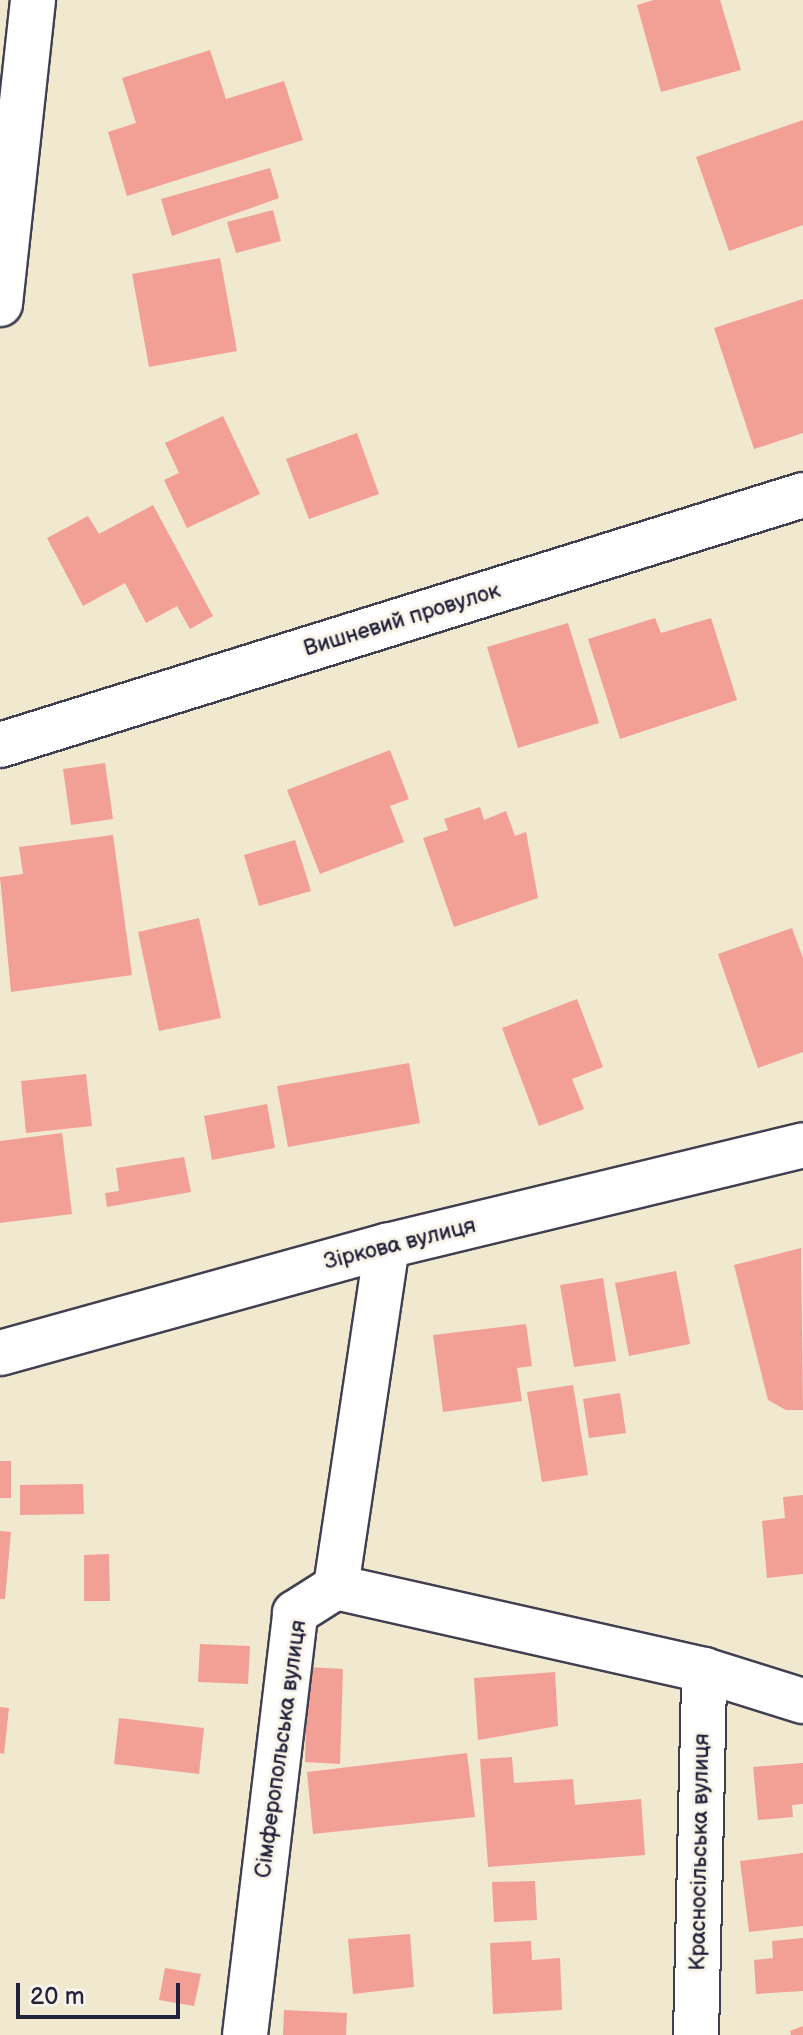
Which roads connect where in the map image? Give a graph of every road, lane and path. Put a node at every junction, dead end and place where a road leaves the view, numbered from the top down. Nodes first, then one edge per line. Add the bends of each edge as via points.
1 (33, 0) edge
2 (0, 304) edge
3 (803, 495) edge
4 (0, 745) edge
5 (803, 1145) edge
6 (387, 1246) junction
7 (0, 1353) edge
8 (336, 1587) junction
9 (704, 1670) junction
10 (803, 1701) edge
11 (245, 2035) edge
12 (696, 2035) edge

1 - 2 street
3 - 4 street, Вишневий провулок
5 - 6 street, Зіркова вулиця
6 - 7 street, Зіркова вулиця
6 - 8 street
8 - 9 street
8 - 11 street, Сімферопольська вулиця via 295,1613
9 - 10 street
9 - 12 street, Красносільська вулиця

